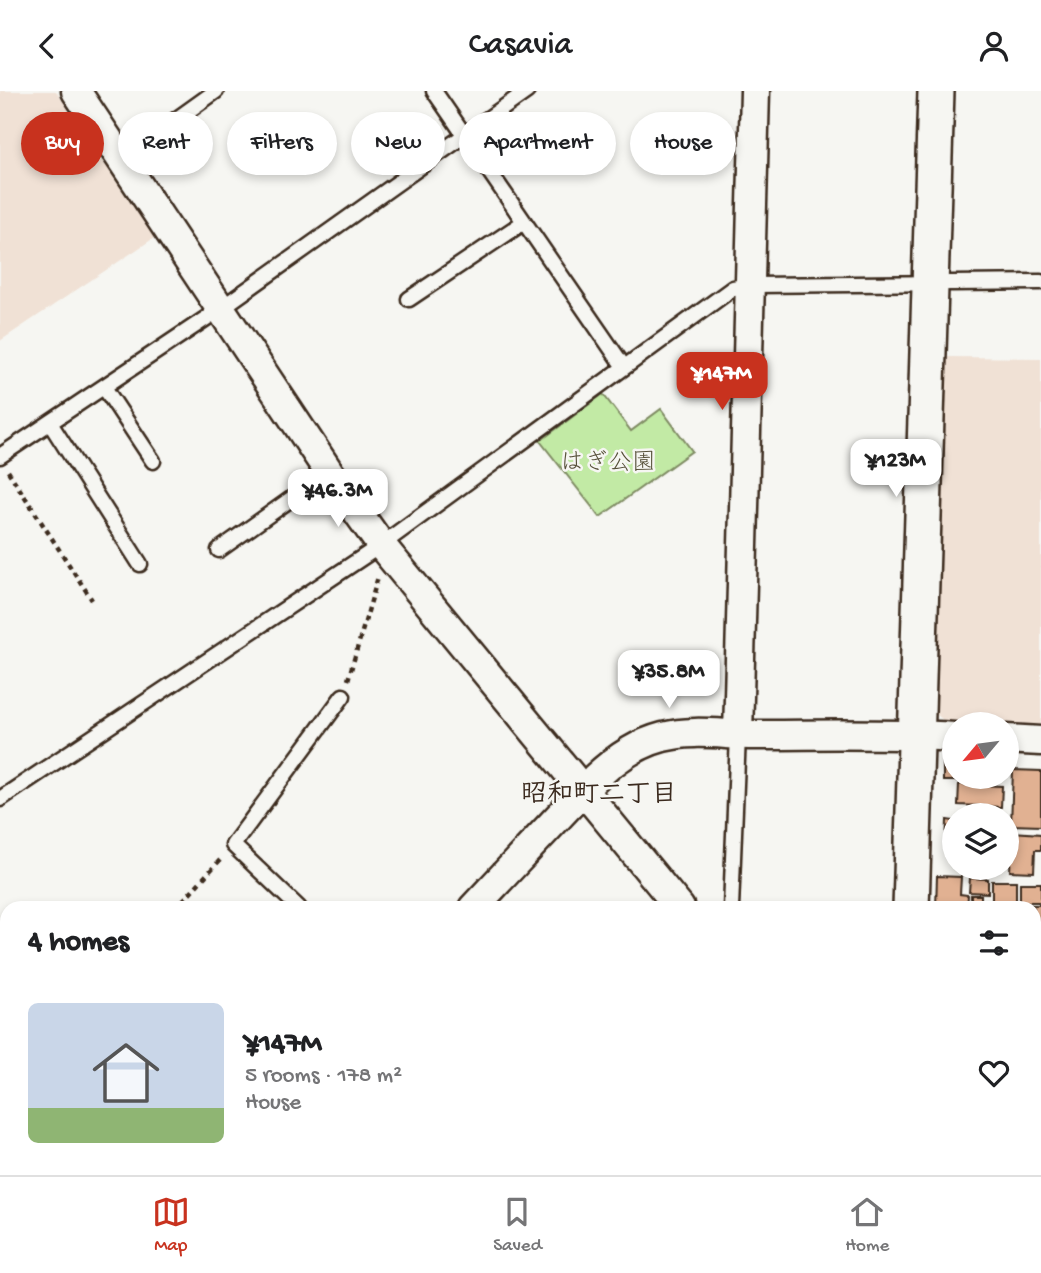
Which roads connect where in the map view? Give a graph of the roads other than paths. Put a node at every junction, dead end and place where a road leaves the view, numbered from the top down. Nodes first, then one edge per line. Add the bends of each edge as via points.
1 (76, 91) edge
2 (216, 91) edge
3 (434, 91) edge
4 (527, 91) edge
5 (755, 91) edge
6 (936, 91) edge
7 (187, 112) edge
8 (496, 112) edge
9 (459, 127) edge
10 (459, 138) edge
11 (118, 154) edge
12 (132, 175) edge
13 (492, 175) edge
14 (524, 222) junction
15 (1041, 282) edge
16 (749, 285) junction
17 (931, 285) junction
18 (409, 299) dead end
19 (220, 309) junction
20 (624, 367) junction
21 (104, 387) junction
22 (50, 423) junction
23 (153, 461) dead end
24 (4, 463) edge
25 (329, 472) junction
26 (381, 545) junction
27 (219, 550) dead end
28 (140, 564) dead end
29 (343, 696) road end
30 (738, 735) junction
31 (917, 735) junction
32 (942, 736) edge
33 (1019, 740) edge
34 (1041, 741) edge
35 (583, 790) junction
36 (0, 799) edge
37 (292, 901) edge
38 (480, 901) edge
39 (674, 901) edge
40 (731, 901) edge
41 (911, 901) edge

1 - 11 street
2 - 7 lane
3 - 9 lane
4 - 8 lane
5 - 16 street
6 - 17 street
10 - 19 lane
12 - 19 street
13 - 14 lane
14 - 18 lane
14 - 20 lane
15 - 17 lane
16 - 17 lane
16 - 20 lane via 733,289
16 - 30 street
17 - 31 street
19 - 21 lane
19 - 25 street
20 - 26 lane
21 - 22 lane
21 - 23 lane
22 - 24 lane
22 - 28 lane
25 - 26 street
25 - 27 lane
26 - 35 street
26 - 36 lane
29 - 37 lane via 233,845
30 - 31 street
30 - 35 street via 702,731 660,737 612,761
30 - 40 lane
31 - 32 street
31 - 41 street
33 - 34 street
35 - 38 street
35 - 39 street

